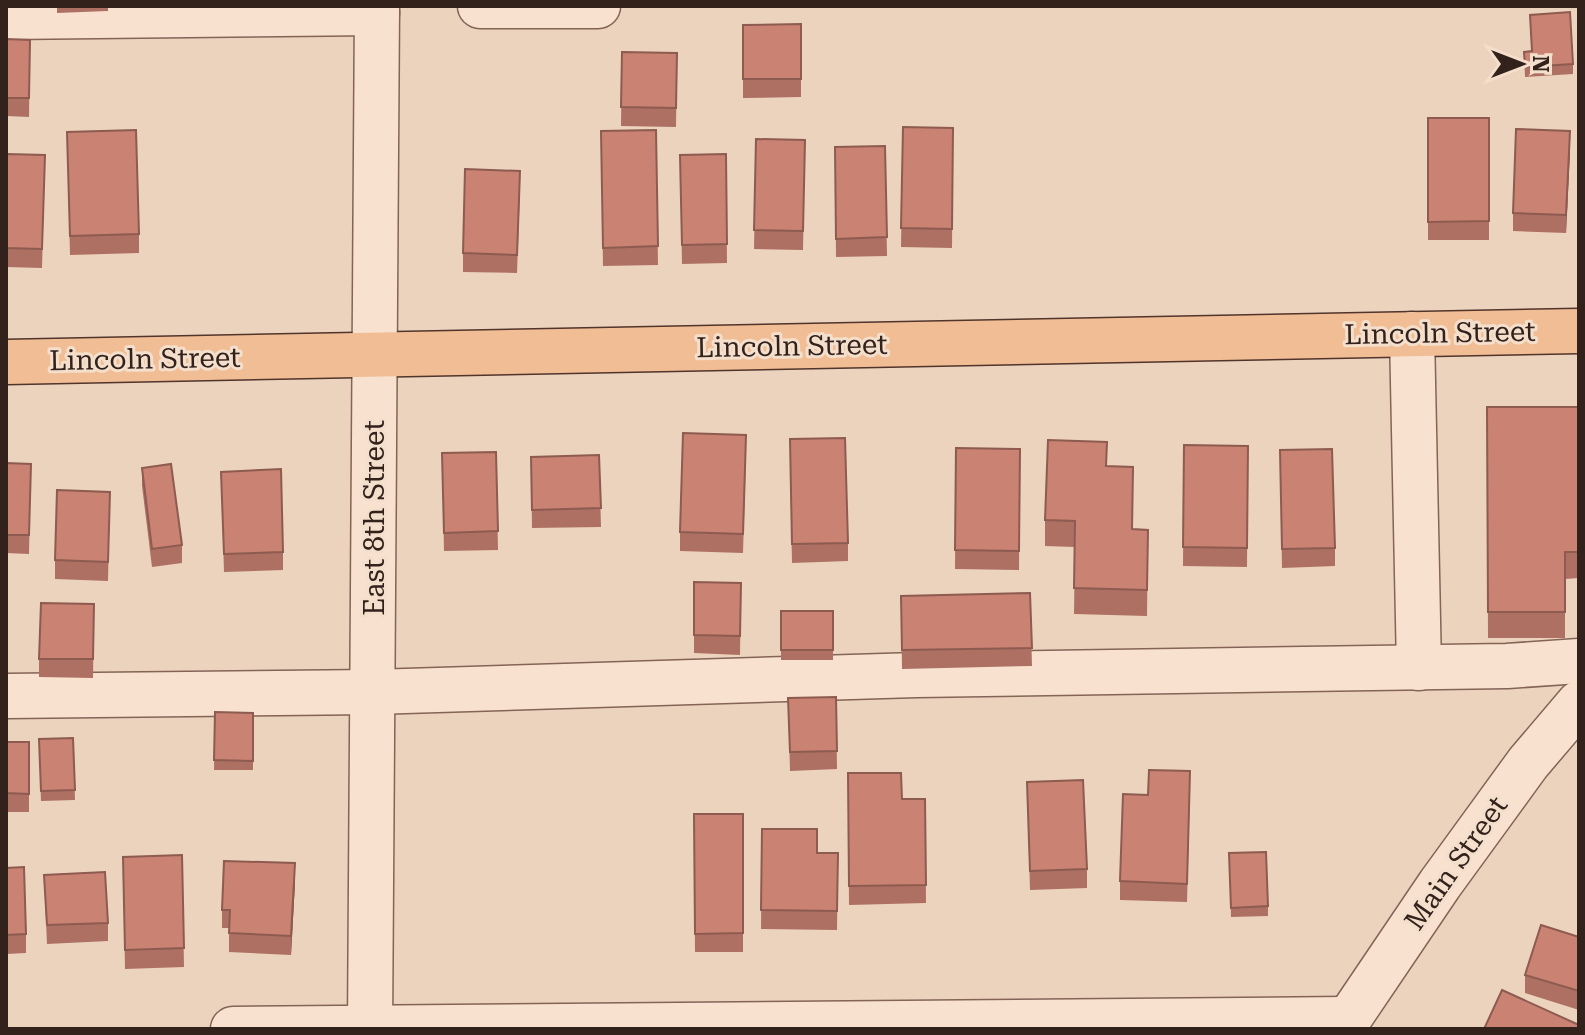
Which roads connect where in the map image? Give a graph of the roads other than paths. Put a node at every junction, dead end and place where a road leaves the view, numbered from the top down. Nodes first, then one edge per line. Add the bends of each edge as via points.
1 (480, 6) edge
2 (598, 6) edge
3 (377, 10) edge
4 (6, 17) edge
5 (1579, 331) edge
6 (1412, 334) junction
7 (375, 353) junction
8 (6, 362) edge
9 (1579, 661) edge
10 (1419, 668) junction
11 (373, 692) junction
12 (6, 696) edge
13 (1579, 703) edge
14 (1345, 1024) edge
15 (370, 1027) edge
16 (233, 1029) edge

1 - 2 street
3 - 4 street
3 - 7 street, East 8th Street
5 - 6 main road, Lincoln Street
6 - 7 main road, Lincoln Street
6 - 10 street
7 - 8 main road, Lincoln Street
7 - 11 street, East 8th Street
9 - 10 street
10 - 11 street via 916,675
11 - 12 street
11 - 15 street, East 8th Street
13 - 14 street, Main Street via 1519,775
14 - 15 street
15 - 16 street

